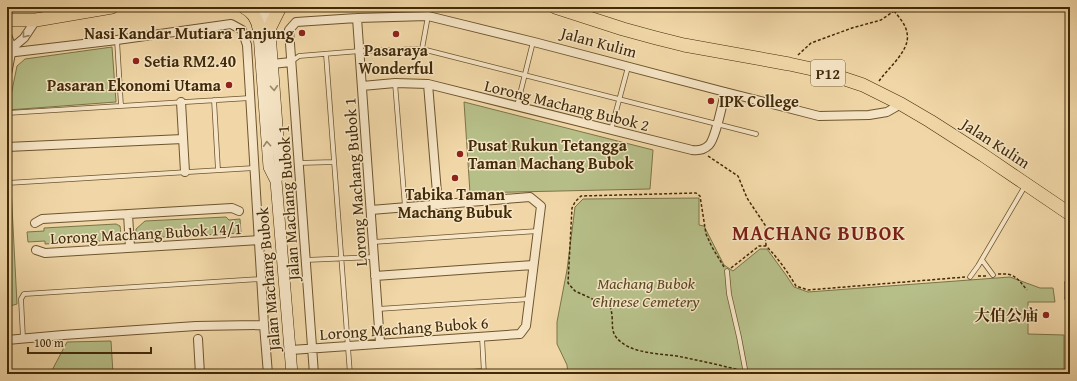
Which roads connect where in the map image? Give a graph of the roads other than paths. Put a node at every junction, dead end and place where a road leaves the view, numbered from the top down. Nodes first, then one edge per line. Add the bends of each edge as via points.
1 (112, 7) edge
2 (244, 7) edge
3 (258, 7) edge
4 (268, 7) edge
5 (280, 7) edge
6 (555, 7) edge
7 (428, 16) junction
8 (357, 18) junction
9 (7, 20) edge
10 (36, 20) junction
11 (264, 28) junction
12 (289, 30) joint
13 (7, 35) edge
14 (117, 40) junction
15 (534, 42) junction
16 (422, 49) junction
17 (10, 51) edge
18 (360, 51) junction
19 (326, 54) junction
20 (291, 62) junction
21 (272, 64) junction
22 (628, 67) junction
23 (7, 74) edge
24 (525, 75) junction
25 (395, 83) junction
26 (428, 84) junction
27 (362, 86) junction
28 (725, 92) junction
29 (251, 98) junction
30 (619, 99) junction
31 (214, 100) junction
32 (181, 102) junction
33 (901, 104) junction
34 (122, 106) junction
35 (517, 106) junction
36 (7, 114) edge
37 (717, 124) junction
38 (611, 130) junction
39 (756, 134) dead end
40 (183, 139) junction
41 (7, 147) edge
42 (334, 162) junction
43 (299, 163) junction
44 (275, 167) junction
45 (254, 168) junction
46 (218, 170) junction
47 (185, 172) junction
48 (7, 183) edge
49 (1026, 184) junction
50 (438, 205) junction
51 (404, 208) junction
52 (371, 210) junction
53 (239, 211) dead end
54 (128, 214) junction
55 (1070, 214) edge
56 (35, 223) dead end
57 (538, 231) junction
58 (259, 240) junction
59 (373, 242) junction
60 (130, 248) junction
61 (36, 250) dead end
62 (374, 257) junction
63 (341, 259) junction
64 (306, 260) junction
65 (982, 260) junction
66 (533, 265) junction
67 (727, 271) road end
68 (993, 275) road end
69 (376, 276) junction
70 (970, 276) road end
71 (261, 279) junction
72 (1070, 284) edge
73 (1070, 296) edge
74 (529, 299) junction
75 (378, 309) junction
76 (264, 325) junction
77 (482, 336) junction
78 (198, 338) dead end
79 (22, 339) junction
80 (7, 340) edge
81 (380, 343) junction
82 (348, 346) junction
83 (7, 347) edge
84 (312, 348) junction
85 (291, 350) junction
86 (484, 372) edge
87 (745, 372) edge
88 (9, 374) edge
89 (200, 374) edge
90 (268, 374) edge
91 (292, 374) edge
92 (314, 374) edge
93 (350, 374) edge
94 (438, 374) edge

1 - 10 main road
2 - 11 main road
3 - 11 main road, Jalan Machang Bubok
4 - 11 main road, Jalan Machang Bubok
5 - 11 main road
6 - 33 main road, Jalan Kulim / P12 via 684,45 836,75
7 - 8 street, Jalan Kulim
7 - 15 street, Jalan Kulim
7 - 16 lane
8 - 12 street, Jalan Kulim via 296,22
8 - 18 street, Lorong Machang Bubok 1
9 - 10 main road
10 -> 17 street via 24,38
11 - 21 main road, Jalan Machang Bubok
44 -> 11 main road, Jalan Machang Bubok
12 - 20 street, Jalan Machang Bubok 1
13 - 17 street
14 - 17 street
14 - 29 street, Jalan Machang Bubok 1 via 231,24 242,30 247,45
14 - 34 lane
15 - 22 street, Jalan Kulim
15 - 24 lane
16 - 18 lane
16 - 24 lane
17 - 23 street
18 - 19 lane
18 - 27 street, Lorong Machang Bubok 1
19 - 20 lane via 299,56
19 - 42 lane
20 - 21 street
20 - 43 street, Jalan Machang Bubok 1
21 -> 44 main road, Jalan Machang Bubok
22 - 28 street, Jalan Kulim
22 - 30 lane
24 - 30 lane
24 - 35 lane
25 - 26 street, Lorong Machang Bubok 2
25 - 27 street, Lorong Machang Bubok 2
25 - 51 lane
26 - 35 street, Lorong Machang Bubok 2
26 - 50 street
27 - 52 street, Lorong Machang Bubok 1
28 - 33 street, Jalan Kulim via 819,116 869,115 887,112
28 - 37 street
29 - 31 lane
29 - 45 street, Jalan Machang Bubok 1
30 - 37 lane
30 - 38 lane
31 - 32 lane
31 - 46 lane
32 - 34 lane
32 - 40 street
33 - 49 main road, Jalan Kulim / P12
34 - 36 lane
35 - 38 street, Lorong Machang Bubok 2
37 - 38 street, Lorong Machang Bubok 2 via 710,144 700,151
37 - 39 lane
40 - 41 street
40 - 47 street
42 - 43 lane
42 - 63 lane
43 - 64 street, Jalan Machang Bubok 1
44 - 45 street
44 - 85 main road, Jalan Machang Bubok
45 - 46 lane
45 - 58 street, Jalan Machang Bubok 1
46 - 47 lane
47 - 48 lane
49 - 55 main road, Jalan Kulim / P12
49 - 65 lane
50 - 51 street
50 - 57 street via 530,197 541,206
51 - 52 street
52 - 59 street, Lorong Machang Bubok 1
53 - 54 street via 232,208
54 - 56 street via 42,219
54 - 60 street
57 - 59 lane
57 - 66 street
58 - 60 street, Lorong Machang Bubok 14/1
58 - 71 street, Jalan Machang Bubok 1
59 - 62 street, Lorong Machang Bubok 1
60 - 61 street, Lorong Machang Bubok 14/1 via 45,253
62 - 63 lane
62 - 69 street, Lorong Machang Bubok 1
63 - 64 lane
63 - 82 lane
64 - 84 street, Jalan Machang Bubok 1
65 - 68 lane
65 - 70 lane
66 - 69 street
66 - 74 street
67 - 87 lane via 729,294
69 - 75 street, Lorong Machang Bubok 1
71 - 76 street, Jalan Machang Bubok 1
71 - 79 lane via 24,294 21,299
72 - 73 main road
74 - 75 lane
74 - 77 street, Lorong Machang Bubok 6 via 526,326 520,334
75 - 81 street, Lorong Machang Bubok 1
76 - 79 street via 196,326
76 - 90 street, Jalan Machang Bubok 1
77 - 81 street, Lorong Machang Bubok 6
77 - 86 lane
78 - 89 street
79 - 80 street
81 - 82 street, Lorong Machang Bubok 6
82 - 84 street, Lorong Machang Bubok 6
82 - 93 lane
83 - 88 lane
84 - 85 street, Lorong Machang Bubok 6
84 - 92 street, Jalan Machang Bubok 1
85 - 91 main road, Jalan Machang Bubok
86 - 94 lane

